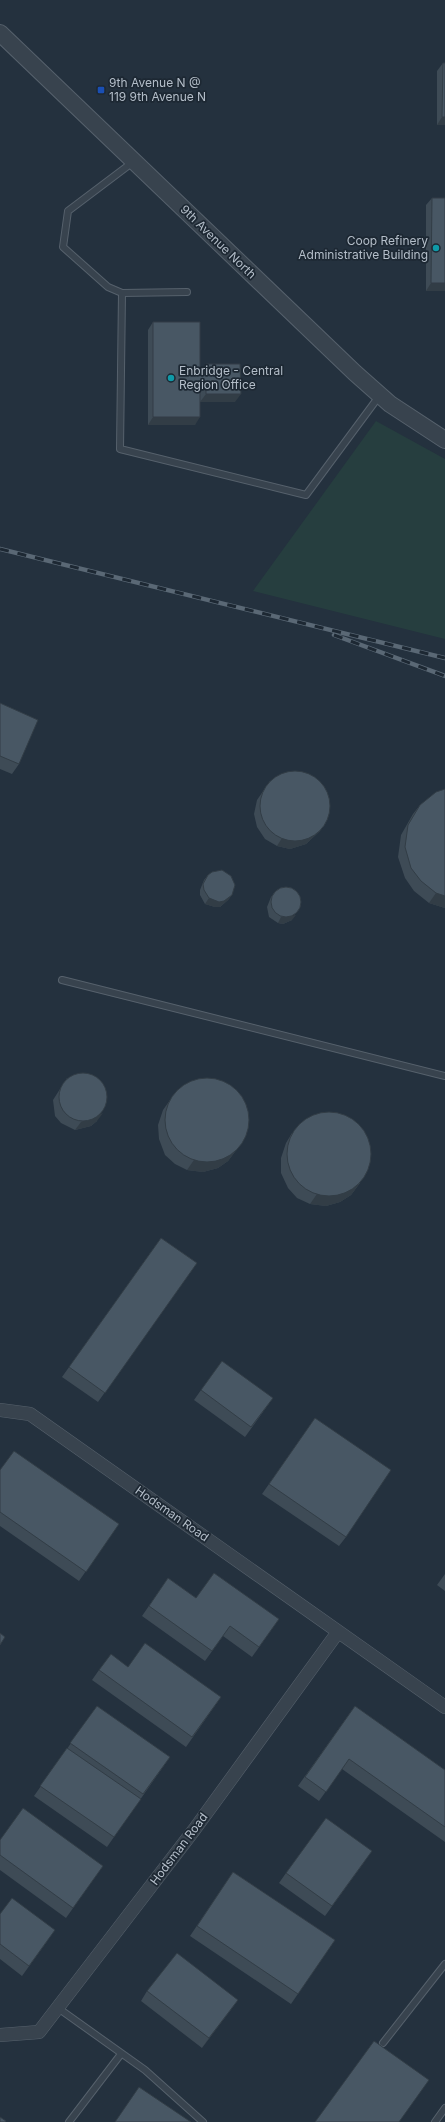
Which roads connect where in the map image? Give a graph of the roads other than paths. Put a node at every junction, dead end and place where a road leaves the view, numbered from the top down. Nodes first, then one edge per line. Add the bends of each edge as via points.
1 (0, 33) edge
2 (134, 161) junction
3 (187, 292) dead end
4 (122, 293) junction
5 (380, 396) junction
6 (445, 440) edge
7 (62, 980) dead end
8 (445, 1076) edge
9 (0, 1410) edge
10 (338, 1632) junction
11 (445, 1706) edge
12 (445, 1964) edge
13 (58, 2008) junction
14 (0, 2036) edge
15 (383, 2043) dead end
16 (121, 2054) junction
17 (445, 2108) edge
18 (69, 2122) edge
19 (203, 2122) edge
20 (435, 2122) edge

1 - 2 street, 9th Avenue North
2 - 4 lane via 68,211 63,247 108,287
2 - 5 street, 9th Avenue North
3 - 4 lane
4 - 5 lane via 120,449 306,495
5 - 6 street, 9th Avenue North
7 - 8 lane
9 - 10 street, Hodsman Road via 30,1414
10 - 11 street, Hodsman Road
10 - 13 street, Hodsman Road via 194,1830
12 - 15 lane
13 - 14 street, Hodsman Road via 39,2032
13 - 16 lane
16 - 18 lane
16 - 19 lane via 145,2070
17 - 20 lane

